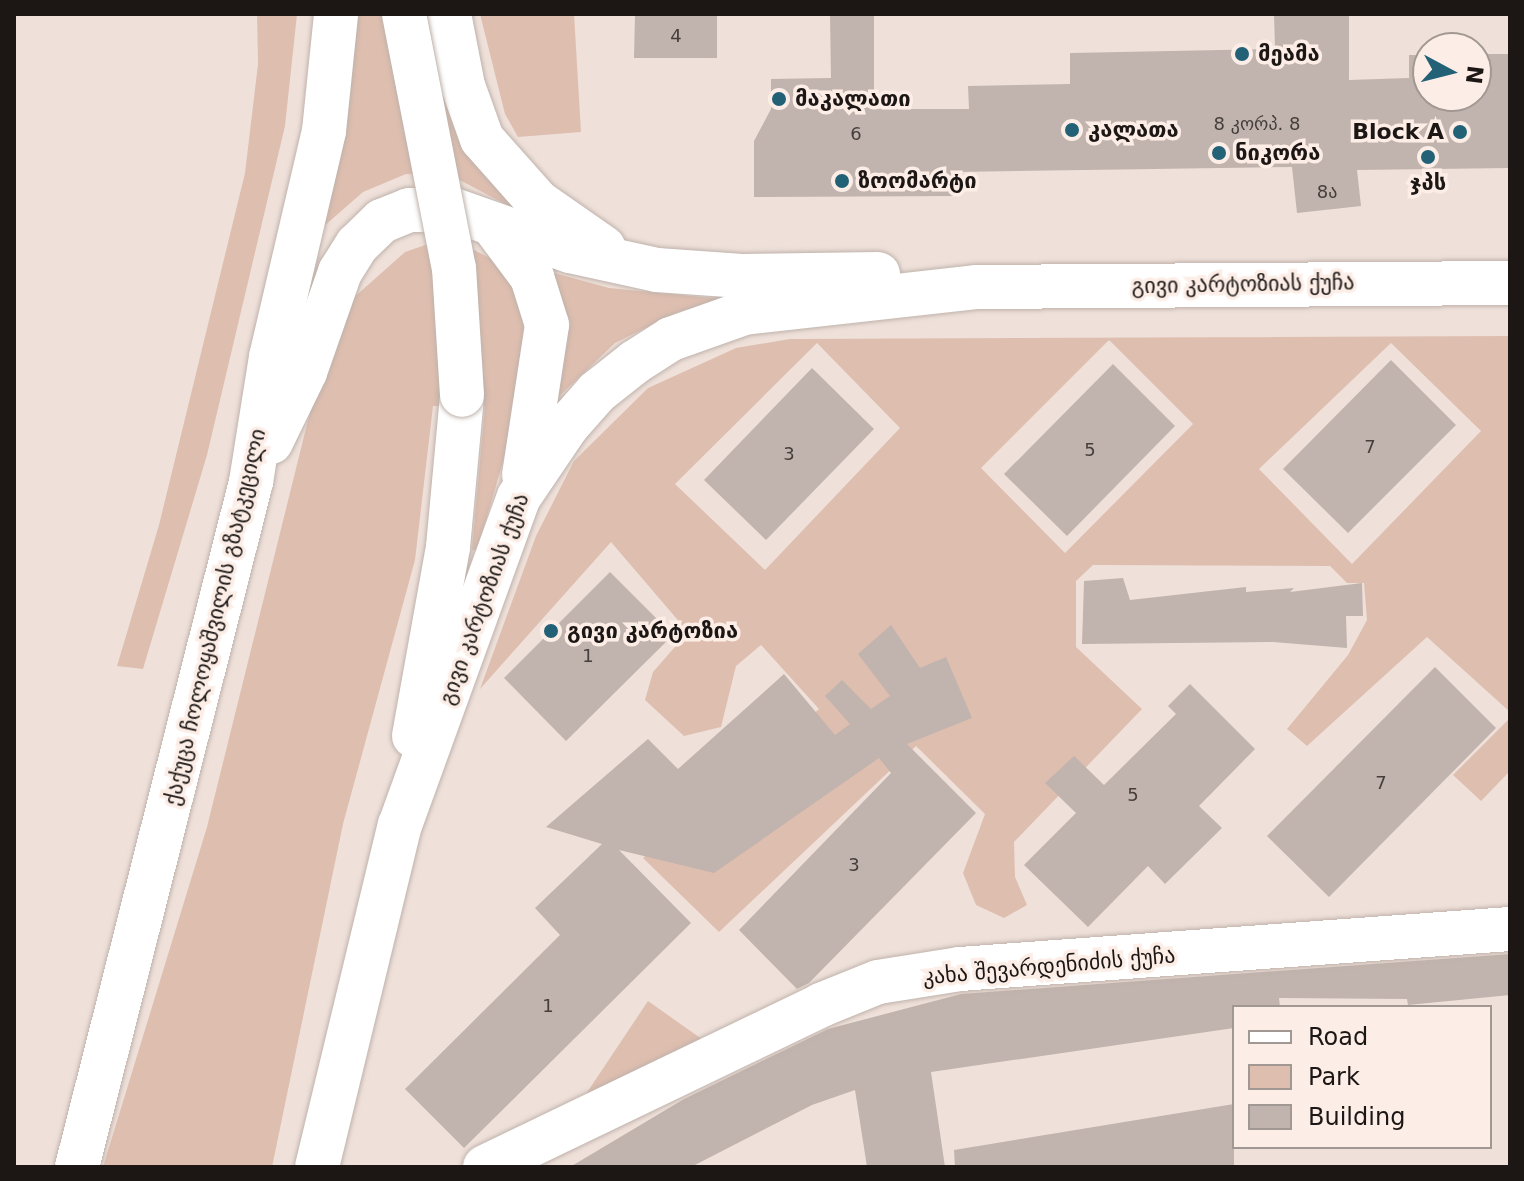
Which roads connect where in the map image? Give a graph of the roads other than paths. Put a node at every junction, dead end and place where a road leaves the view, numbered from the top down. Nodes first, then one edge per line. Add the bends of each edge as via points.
1 (336, 14) edge
2 (404, 14) edge
3 (449, 14) edge
4 (494, 226) junction
5 (625, 264) junction
6 (1510, 283) edge
7 (976, 287) junction
8 (251, 482) junction
9 (519, 497) junction
10 (400, 825) junction
11 (1510, 929) edge
12 (77, 1167) edge
13 (317, 1167) edge
14 (485, 1167) edge

1 - 8 main road, ქაქუცა ჩოლოყაშვილის გზატკეცილი via 324,131 271,357
2 - 10 main road, bridge via 454,268 462,395 448,547
3 - 5 main road via 471,114 499,163 538,202
4 - 5 main road, გივი კარტოზიას ქუჩა
4 - 8 main road, გივი კარტოზიას ქუჩა via 437,207 409,210 382,221 357,245 340,272 305,372
4 - 9 main road via 532,277 547,325
5 - 7 main road, გივი კარტოზიას ქუჩა via 742,276 866,273
6 - 7 main road, გივი კარტოზიას ქუჩა
7 - 9 main road, გივი კარტოზიას ქუჩა via 744,313 671,339 597,392
8 - 12 main road, ქაქუცა ჩოლოყაშვილის გზატკეცილი
9 - 10 main road, გივი კარტოზიას ქუჩა
10 - 13 main road, გივი კარტოზიას ქუჩა
11 - 14 main road, კახა შევარდენიძის ქუჩა via 960,969 878,982

